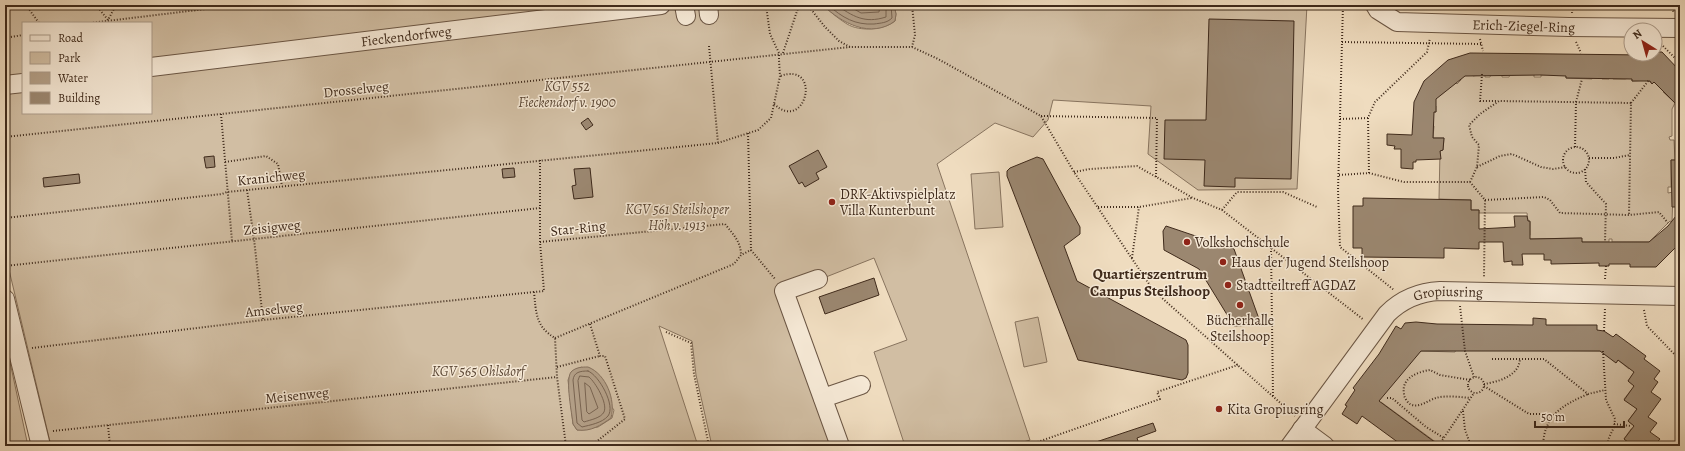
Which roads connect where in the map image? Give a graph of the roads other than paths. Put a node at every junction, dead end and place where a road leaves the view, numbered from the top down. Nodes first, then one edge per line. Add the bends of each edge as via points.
1 (661, 5) edge
2 (1375, 5) edge
3 (1680, 28) edge
4 (152, 67) edge
5 (22, 83) edge
6 (5, 85) edge
7 (818, 279) dead end
8 (1680, 296) edge
9 (5, 299) edge
10 (861, 385) dead end
11 (823, 398) junction
12 (1304, 427) junction
13 (39, 439) edge
14 (840, 446) edge
15 (1290, 446) edge
16 (1325, 446) edge

1 - 4 street, Fieckendorfweg
2 - 3 street, Erich-Ziegel-Ring via 1378,10 1397,22
5 - 6 street
7 - 11 street via 784,291
8 - 12 street, Gropiusring via 1458,291 1427,292 1406,299 1392,309 1376,329
9 - 13 street
10 - 11 street
11 - 14 street
12 - 15 street, Gropiusring
12 - 16 street

